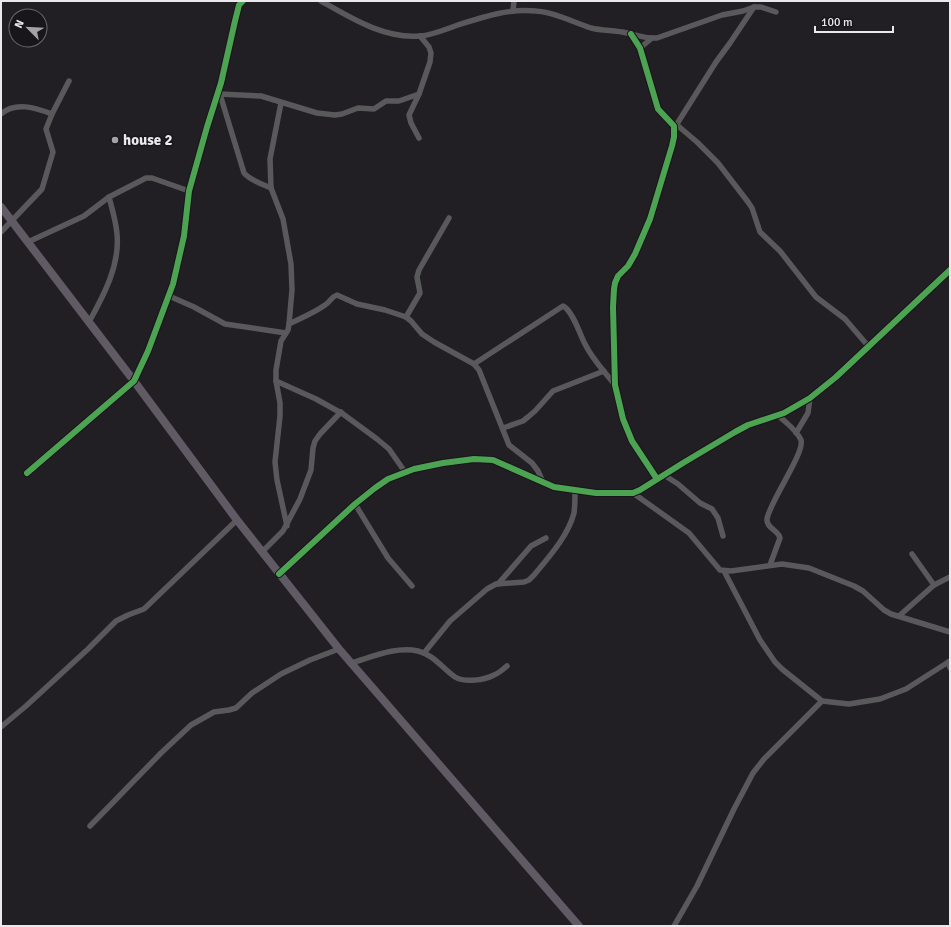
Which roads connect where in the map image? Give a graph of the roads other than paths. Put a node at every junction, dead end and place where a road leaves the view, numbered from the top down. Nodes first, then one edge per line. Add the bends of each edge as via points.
1 (243, 1) edge
2 (321, 1) edge
3 (514, 1) edge
4 (754, 7) junction
5 (513, 11) junction
6 (776, 12) dead end
7 (631, 34) junction
8 (420, 36) junction
9 (652, 38) junction
10 (640, 48) junction
11 (69, 81) dead end
12 (219, 92) junction
13 (419, 94) junction
14 (281, 102) junction
15 (1, 114) edge
16 (52, 114) junction
17 (676, 126) junction
18 (419, 138) dead end
19 (272, 188) junction
20 (189, 191) junction
21 (109, 197) junction
22 (1, 207) edge
23 (449, 218) dead end
24 (11, 221) junction
25 (1, 232) edge
26 (28, 242) junction
27 (950, 270) edge
28 (169, 296) junction
29 (406, 317) junction
30 (89, 322) junction
31 (289, 324) junction
32 (286, 333) junction
33 (868, 347) junction
34 (474, 364) junction
35 (604, 371) junction
36 (134, 381) junction
37 (276, 382) junction
38 (616, 385) junction
39 (810, 398) junction
40 (341, 412) junction
41 (778, 415) junction
42 (503, 428) junction
43 (796, 433) junction
44 (405, 472) junction
45 (27, 473) dead end
46 (664, 475) junction
47 (657, 479) junction
48 (543, 482) junction
49 (575, 491) junction
50 (632, 493) junction
51 (355, 504) junction
52 (237, 520) junction
53 (287, 526) junction
54 (723, 536) dead end
55 (546, 538) dead end
56 (262, 552) junction
57 (912, 554) dead end
58 (770, 565) junction
59 (724, 571) junction
60 (279, 574) junction
61 (950, 577) edge
62 (498, 584) junction
63 (934, 585) junction
64 (412, 586) dead end
65 (899, 616) junction
66 (950, 632) edge
67 (339, 649) junction
68 (424, 653) junction
69 (351, 663) junction
70 (949, 664) edge
71 (507, 666) dead end
72 (822, 701) junction
73 (1, 727) edge
74 (90, 826) dead end
75 (580, 926) edge
76 (674, 926) edge

1 - 12 street via 235,21
2 - 8 street via 372,27
3 - 5 street
4 - 6 street
4 - 9 street
4 - 17 street
5 - 7 street via 550,13 590,27
5 - 8 street
7 - 9 street
7 - 10 street
8 - 13 street via 431,53
9 - 10 street
10 - 17 street via 658,109
11 - 16 street
12 - 14 street via 261,96
12 - 19 street via 244,173 247,177
12 - 20 street
13 - 14 street via 400,101 386,101 375,108 358,108 342,114 317,113
13 - 18 street via 409,115
14 - 19 street via 270,158
15 - 16 street via 6,110 29,107
16 - 24 street via 46,129 53,154 44,185 41,192
17 - 33 street via 714,159 752,208 760,232 780,251 816,297 845,319
17 - 38 street via 650,219 635,254 618,276 614,289
19 - 31 street via 282,219 291,264
20 - 21 street via 149,178
20 - 28 street via 184,236
21 - 26 street via 84,216
21 - 30 street via 115,218 116,252 113,269 102,298
22 - 24 highway
23 - 29 street via 419,270 417,277 420,293
24 - 25 street
24 - 26 highway
26 - 30 highway
27 - 33 street
28 - 32 street via 225,324
28 - 36 street
29 - 31 street via 357,304 337,295 319,309
29 - 34 street via 422,334
30 - 36 highway
31 - 32 street
32 - 37 street via 280,344
33 - 39 street
34 - 35 street via 563,306 567,308 588,350
34 - 42 street via 479,370
35 - 38 street
35 - 42 street via 554,391 523,421
36 - 45 street
36 - 52 highway
37 - 40 street
37 - 53 street via 280,416 275,462
38 - 47 street via 627,430
39 - 41 street
39 - 43 street via 808,413
40 - 44 street via 388,449
40 - 53 street via 315,441 307,480
41 - 43 street
41 - 46 street via 748,425
42 - 48 street via 510,445 532,464
43 - 58 street via 801,440 800,452 767,518 768,525 780,535
44 - 48 street via 443,463 474,459 493,460
44 - 51 street via 388,479
46 - 47 street
46 - 54 street via 712,509 718,518
47 - 50 street
48 - 49 street
49 - 50 street
49 - 62 street via 574,512 564,536 534,575 524,582
50 - 59 street via 689,533
51 - 60 street
51 - 64 street via 388,558
52 - 56 highway
52 - 73 street via 144,609 116,621
53 - 56 street
55 - 62 street via 531,546
56 - 60 highway
57 - 63 street
58 - 59 street
58 - 65 street via 809,568 854,586 884,610
59 - 72 street via 760,640 775,662
60 - 67 highway
61 - 63 street
62 - 68 street via 487,589 450,621
63 - 65 street
65 - 66 street
67 - 69 highway
67 - 74 street via 281,674 252,693 236,708 214,712 191,726 160,753
68 - 69 street via 402,650
68 - 71 street via 456,678 465,680 494,676
69 - 75 highway
70 - 72 street via 906,689 880,699 849,704
72 - 76 street via 764,759 753,774

